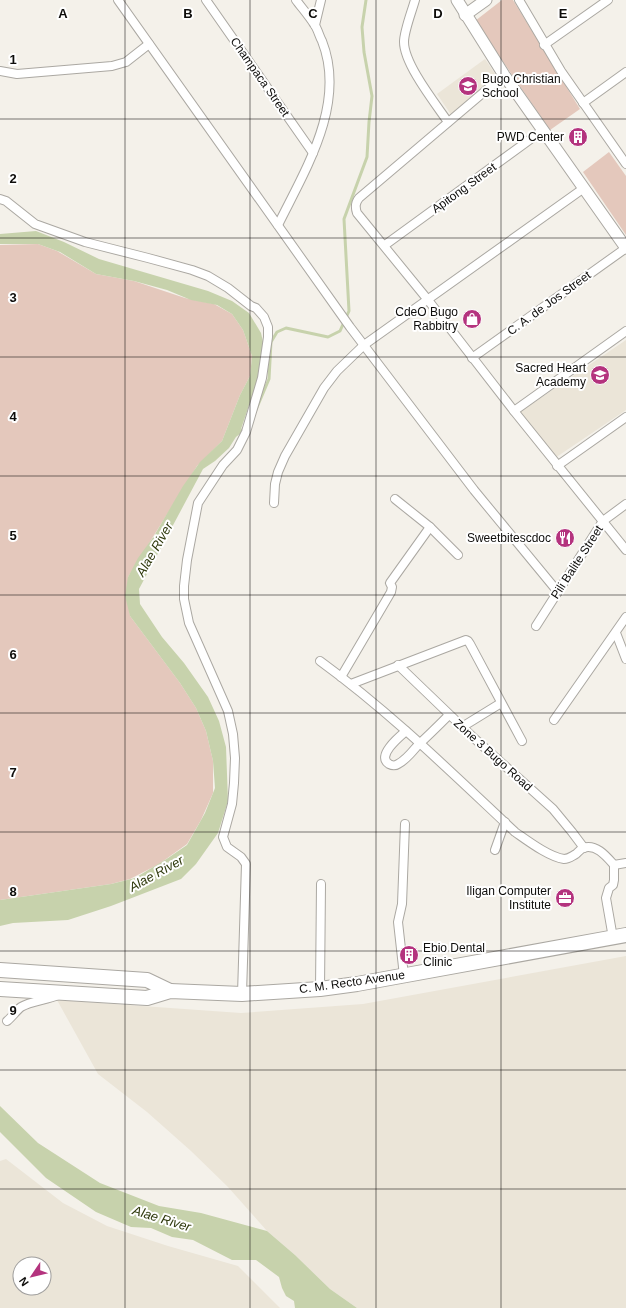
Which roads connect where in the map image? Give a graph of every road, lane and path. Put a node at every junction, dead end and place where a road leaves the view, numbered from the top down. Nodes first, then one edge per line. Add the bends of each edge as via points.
1 (118, 0) edge
2 (206, 0) edge
3 (296, 0) edge
4 (321, 0) edge
5 (415, 0) edge
6 (457, 0) edge
7 (486, 0) edge
8 (519, 0) edge
9 (608, 0) edge
10 (465, 15) junction
11 (315, 25) junction
12 (149, 44) junction
13 (544, 45) junction
14 (0, 72) edge
15 (626, 72) edge
16 (504, 75) junction
17 (583, 103) junction
18 (448, 122) junction
19 (543, 130) junction
20 (313, 154) junction
21 (626, 164) edge
22 (584, 188) junction
23 (0, 199) edge
24 (278, 225) junction
25 (385, 245) junction
26 (626, 248) edge
27 (428, 300) junction
28 (626, 331) edge
29 (364, 345) junction
30 (472, 358) junction
31 (514, 411) junction
32 (626, 417) edge
33 (557, 466) junction
34 (395, 499) dead end
35 (274, 503) dead end
36 (626, 504) edge
37 (603, 522) junction
38 (430, 527) junction
39 (626, 550) edge
40 (458, 555) dead end
41 (558, 592) junction
42 (626, 616) edge
43 (536, 626) dead end
44 (616, 633) junction
45 (626, 659) edge
46 (320, 661) dead end
47 (398, 665) junction
48 (341, 676) junction
49 (351, 684) junction
50 (502, 703) junction
51 (449, 715) junction
52 (554, 720) dead end
53 (462, 727) junction
54 (406, 731) junction
55 (522, 741) dead end
56 (420, 744) junction
57 (505, 822) junction
58 (405, 824) dead end
59 (584, 848) junction
60 (495, 850) dead end
61 (626, 863) edge
62 (614, 865) junction
63 (321, 884) dead end
64 (620, 937) edge
65 (0, 970) edge
66 (404, 976) junction
67 (0, 989) edge
68 (320, 989) junction
69 (170, 990) junction
70 (61, 993) junction
71 (242, 994) junction
72 (7, 1021) dead end

1 - 12 street
2 - 20 street, Champaca Street
3 - 11 street
4 - 11 street
5 - 18 street via 404,48 415,73
6 - 10 street
7 - 10 street
8 - 13 street
9 - 13 street
10 - 16 street
11 - 20 street via 326,52 330,82 326,113
12 - 14 street via 126,62 112,66 17,74
12 - 24 street
13 - 17 street
15 - 17 street
16 - 18 street
16 - 19 street
17 - 21 street
18 - 25 street via 356,202 355,208 358,213
19 - 22 street
19 - 25 street, Apitong Street
20 - 24 street
22 - 26 street
22 - 27 street
23 - 71 street via 35,224 85,242 208,276 256,308 268,327 262,378 246,432 237,450 223,465 198,503 184,586 189,623 228,711 233,734 235,758 232,804 223,837 226,847 241,857 246,864
24 - 29 street
25 - 27 street
26 - 30 street, C. A. de Jos Street
27 - 29 street
27 - 30 street
28 - 31 street
29 - 35 street via 337,371 285,456 275,484
29 - 41 street via 474,490
30 - 31 street
31 - 33 street
32 - 33 street
33 - 37 street
34 - 38 street
36 - 37 street, Pili Balite Street
37 - 39 street
37 - 41 street, Pili Balite Street
38 - 40 street
38 - 48 street via 390,583 390,592
41 - 43 street, Pili Balite Street
42 - 44 street
44 - 45 street
44 - 52 street
46 - 48 street
47 - 49 street
47 - 50 street via 466,640
47 - 51 street, Zone 3 Bugo Road
48 - 49 street
49 - 54 street
50 - 53 street
50 - 55 street
51 - 53 street, Zone 3 Bugo Road
51 - 56 street
53 - 59 street, Zone 3 Bugo Road via 553,809
54 - 56 street
54 - 56 street via 388,750 385,759 387,763 392,766 400,763
56 - 57 street
57 - 59 street via 524,838 552,855 564,859
57 - 60 street
58 - 66 street via 402,904 398,922
59 - 62 street via 596,849
61 - 62 street
62 - 64 street via 613,885 609,888 606,898
63 - 68 street
64 - 66 highway, C. M. Recto Avenue
65 - 69 highway, C. M. Recto Avenue via 148,980
66 - 68 highway, C. M. Recto Avenue
67 - 70 highway, C. M. Recto Avenue
68 - 71 highway, C. M. Recto Avenue
69 - 70 highway, C. M. Recto Avenue via 147,998
69 - 71 highway, C. M. Recto Avenue
70 - 72 street via 26,1004

